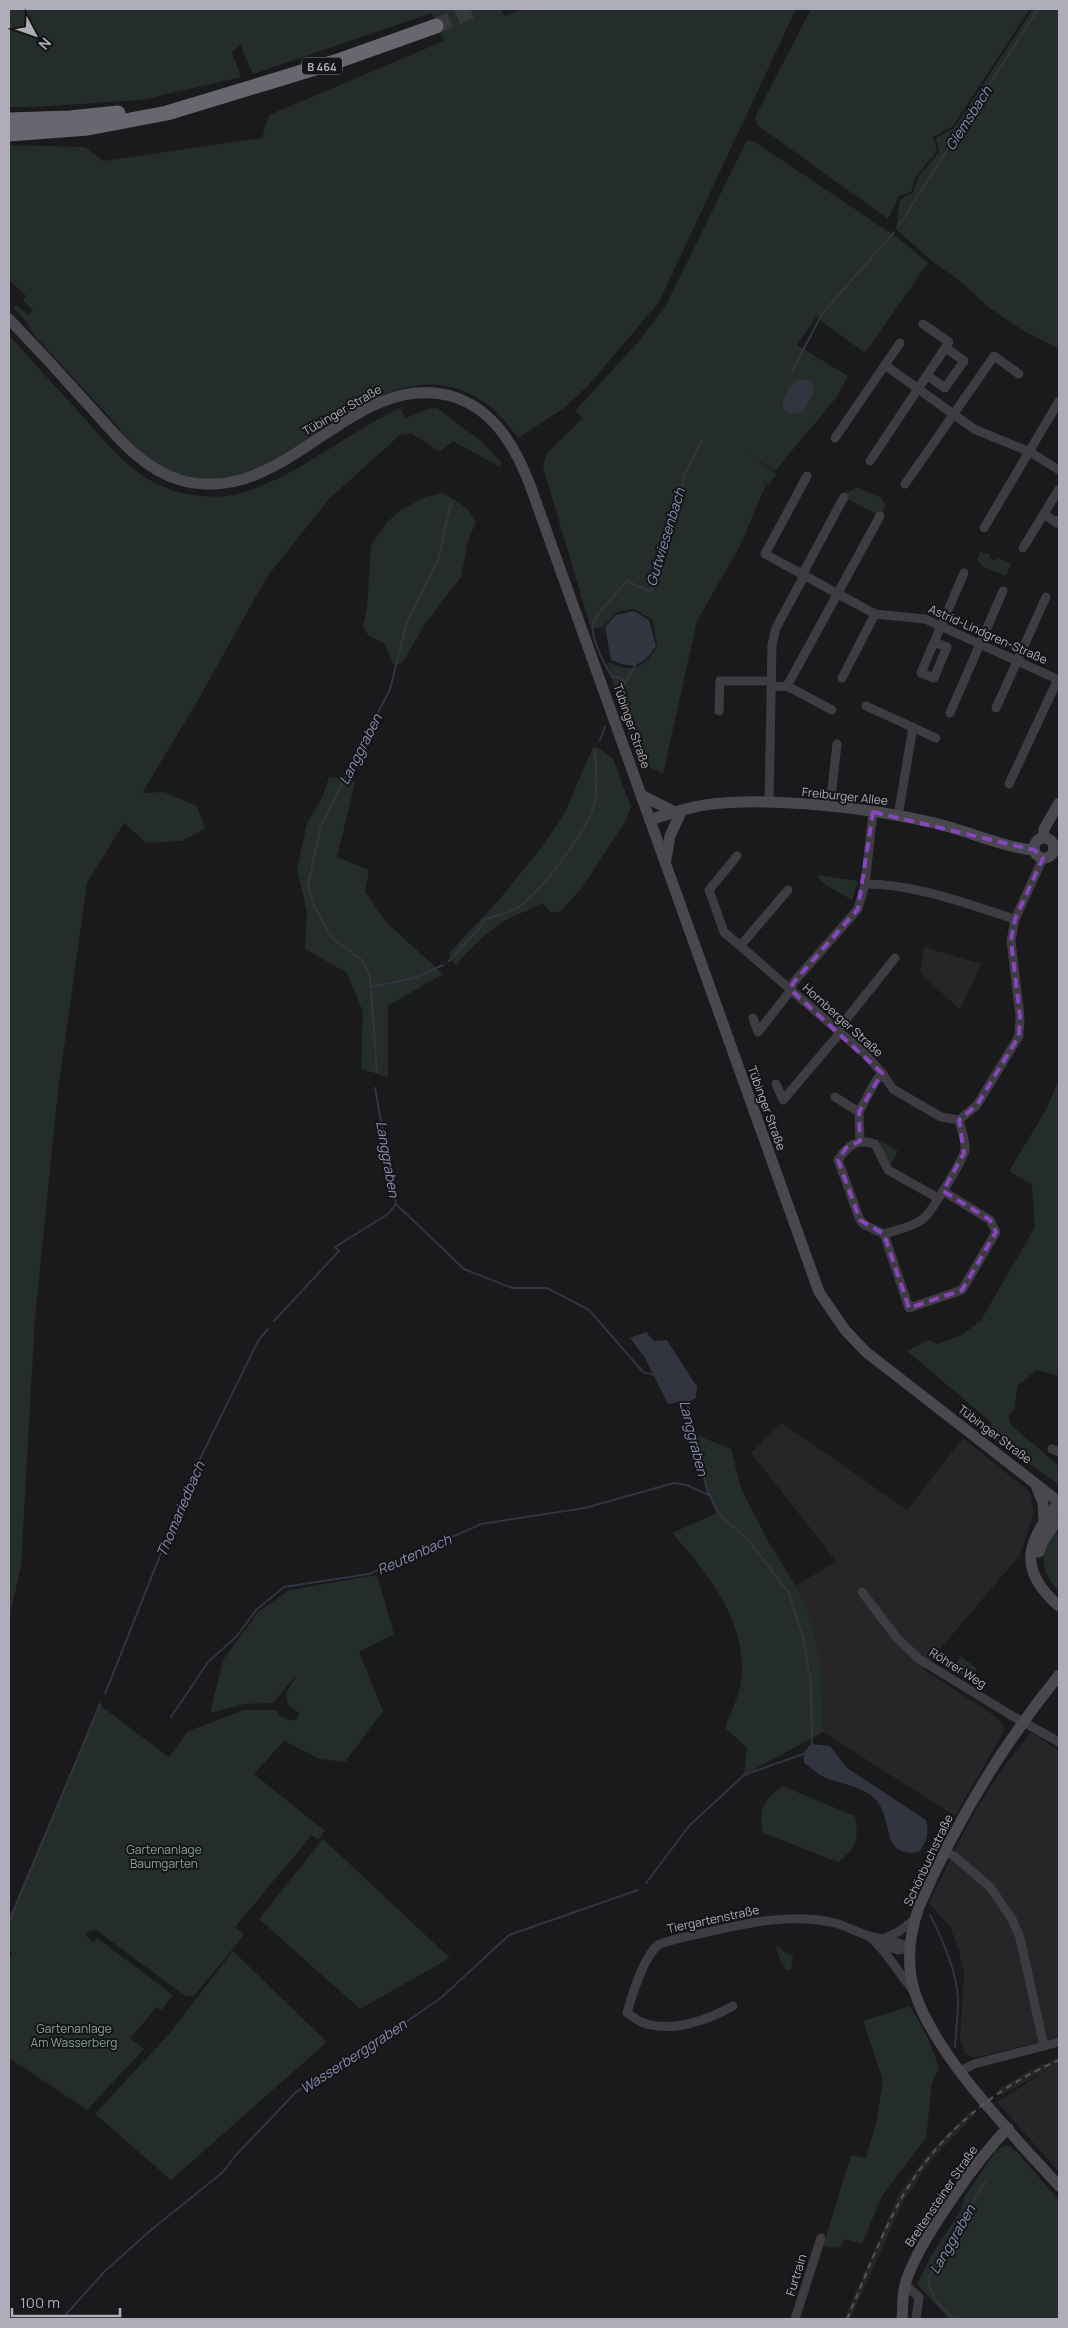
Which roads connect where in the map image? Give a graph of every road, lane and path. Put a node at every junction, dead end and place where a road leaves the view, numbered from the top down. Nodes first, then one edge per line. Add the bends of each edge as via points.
1 (436, 26) tunnel mouth
2 (206, 100) junction
3 (9, 120) edge
4 (9, 134) edge
5 (9, 319) edge
6 (923, 324) dead end
7 (900, 343) dead end
8 (946, 348) junction
9 (885, 365) junction
10 (1020, 374) dead end
11 (928, 376) junction
12 (920, 388) junction
13 (1059, 401) edge
14 (954, 413) junction
15 (835, 438) dead end
16 (1030, 452) junction
17 (870, 461) dead end
18 (1059, 470) edge
19 (807, 476) dead end
20 (905, 484) dead end
21 (1059, 489) edge
22 (844, 497) dead end
23 (1044, 514) junction
24 (880, 516) dead end
25 (1059, 520) edge
26 (984, 528) dead end
27 (1023, 548) dead end
28 (964, 573) dead end
29 (803, 576) junction
30 (1003, 591) dead end
31 (837, 594) junction
32 (1046, 597) dead end
33 (875, 614) junction
34 (941, 626) junction
35 (934, 642) dead end
36 (980, 644) junction
37 (1018, 661) junction
38 (1058, 677) edge
39 (842, 678) dead end
40 (772, 684) junction
41 (788, 686) junction
42 (866, 706) dead end
43 (996, 708) dead end
44 (832, 710) dead end
45 (719, 712) dead end
46 (950, 713) dead end
47 (913, 728) junction
48 (936, 738) dead end
49 (837, 744) dead end
50 (1009, 784) dead end
51 (641, 794) junction
52 (769, 803) junction
53 (1059, 803) edge
54 (830, 807) junction
55 (679, 811) junction
56 (873, 812) junction
57 (898, 816) junction
58 (650, 820) junction
59 (1043, 838) junction
60 (1034, 850) junction
61 (1057, 850) edge
62 (737, 856) dead end
63 (1043, 858) junction
64 (666, 860) junction
65 (865, 884) junction
66 (788, 890) dead end
67 (1015, 919) junction
68 (741, 945) junction
69 (895, 958) dead end
70 (792, 990) junction
71 (753, 1018) dead end
72 (839, 1032) junction
73 (882, 1073) junction
74 (776, 1084) dead end
75 (835, 1097) dead end
76 (859, 1112) junction
77 (959, 1120) junction
78 (860, 1141) junction
79 (941, 1195) junction
80 (884, 1234) junction
81 (1034, 1481) junction
82 (1059, 1502) edge
83 (1059, 1518) edge
84 (1059, 1526) edge
85 (1046, 1527) junction
86 (862, 1592) dead end
87 (1059, 1596) edge
88 (1059, 1606) edge
89 (1059, 1675) edge
90 (1024, 1722) junction
91 (1059, 1742) edge
92 (945, 1852) junction
93 (914, 1920) junction
94 (881, 1940) junction
95 (910, 1948) junction
96 (915, 1992) junction
97 (732, 2006) dead end
98 (1059, 2042) edge
99 (1044, 2046) junction
100 (961, 2071) junction
101 (1008, 2128) junction
102 (1059, 2186) edge
103 (821, 2238) dead end
104 (905, 2285) junction
105 (795, 2319) edge
106 (902, 2319) edge
107 (916, 2319) edge

1 - 2 highway, B 464 via 335,62
2 - 3 highway, B 464 via 100,116
2 - 4 highway, B 464 via 167,113 117,123
5 - 51 main road, Tübinger Straße via 132,452 158,471 180,480 218,485 259,474 360,413 395,397 429,392 477,406 502,432 523,468
6 - 8 street via 950,342
7 - 9 street
8 - 11 street
8 - 11 street via 964,361 946,388
9 - 12 street
9 - 15 street
10 - 14 street via 994,356
11 - 12 street
12 - 14 street
12 - 17 street
13 - 16 street
14 - 16 street via 974,429
14 - 20 street
16 - 18 street
16 - 26 street
19 - 29 street, Astrid-Lindgren-Straße via 765,554
21 - 23 street
22 - 29 street
23 - 25 street via 1057,523
23 - 27 street
24 - 31 street
28 - 34 street
29 - 31 street, Astrid-Lindgren-Straße
29 - 40 street via 776,628 772,645
30 - 36 street
31 - 33 street, Astrid-Lindgren-Straße
31 - 41 street
32 - 37 street
33 - 34 street, Astrid-Lindgren-Straße via 916,617
33 - 39 street
34 - 35 street
34 - 36 street, Astrid-Lindgren-Straße
36 - 37 street, Astrid-Lindgren-Straße
36 - 46 street
37 - 38 street, Astrid-Lindgren-Straße
37 - 43 street
38 - 50 street
40 - 41 street
40 - 45 street via 720,681
40 - 52 street
41 - 44 street
42 - 47 street
47 - 48 street
47 - 57 street
49 - 54 street
51 - 55 main road
51 - 58 main road, Tübinger Straße
52 - 54 main road, Freiburger Allee
52 - 55 main road, Freiburger Allee via 730,803
53 - 59 main road via 1044,829
54 - 56 main road, Freiburger Allee
55 - 58 main road, Freiburger Allee
55 - 64 main road
56 - 57 main road, Freiburger Allee
56 - 65 street
57 - 60 main road, Freiburger Allee
58 - 64 main road, Tübinger Straße
59 - 60 main road via 1036,842
59 - 61 main road via 1052,841
60 - 63 main road, Freiburger Allee
61 - 63 main road
62 - 68 street, Hornberger Straße via 708,890 724,932
63 - 67 street
64 - 81 main road, Tübinger Straße via 811,1273 830,1311 866,1352
65 - 67 street via 886,884 932,894
65 - 70 street via 858,909 793,983
66 - 68 street
67 - 77 street via 1011,941 1020,1016 1019,1036 977,1105
68 - 70 street, Hornberger Straße
69 - 72 street
70 - 71 street via 758,1032
70 - 72 street, Hornberger Straße
72 - 73 street, Hornberger Straße
72 - 74 street via 783,1100
73 - 76 street
73 - 77 street, Hornberger Straße via 893,1089 941,1117
75 - 76 street
76 - 78 street
77 - 79 street via 964,1153
78 - 79 street via 875,1144 888,1170
78 - 80 street via 846,1148 838,1160 860,1220
79 - 80 street via 922,1221
79 - 80 street via 990,1220 996,1232 962,1290 909,1308
81 - 82 main road, Tübinger Straße
81 - 85 main road via 1043,1503
82 - 85 main road
83 - 85 main road
84 - 85 main road
85 - 87 main road via 1038,1565 1044,1581
85 - 88 main road via 1033,1544 1031,1567 1038,1586
86 - 90 street, Röhrer Weg via 897,1638 920,1659
89 - 90 main road, Schönbuchstraße
90 - 91 street, Röhrer Weg
90 - 92 main road, Schönbuchstraße via 970,1804
92 - 93 main road, Schönbuchstraße
92 - 99 street via 990,1887 1012,1918 1020,1938
93 - 94 street
93 - 95 main road, Schönbuchstraße
94 - 95 street, Tiergartenstraße via 898,1950
94 - 96 street, Tiergartenstraße
94 - 97 street, Tiergartenstraße via 834,1922 800,1919 766,1921 662,1943 647,1961 627,2012 643,2023 664,2027 696,2022
95 - 96 main road, Schönbuchstraße
96 - 100 main road, Schönbuchstraße via 928,2022
98 - 99 street
99 - 100 street via 974,2064
100 - 101 main road, Schönbuchstraße
101 - 102 main road, Schönbuchstraße
101 - 104 main road, Breitensteiner Straße via 991,2146 948,2207 918,2254
103 - 105 street, Furtrain
104 - 106 main road, Breitensteiner Straße
104 - 107 street via 918,2297

